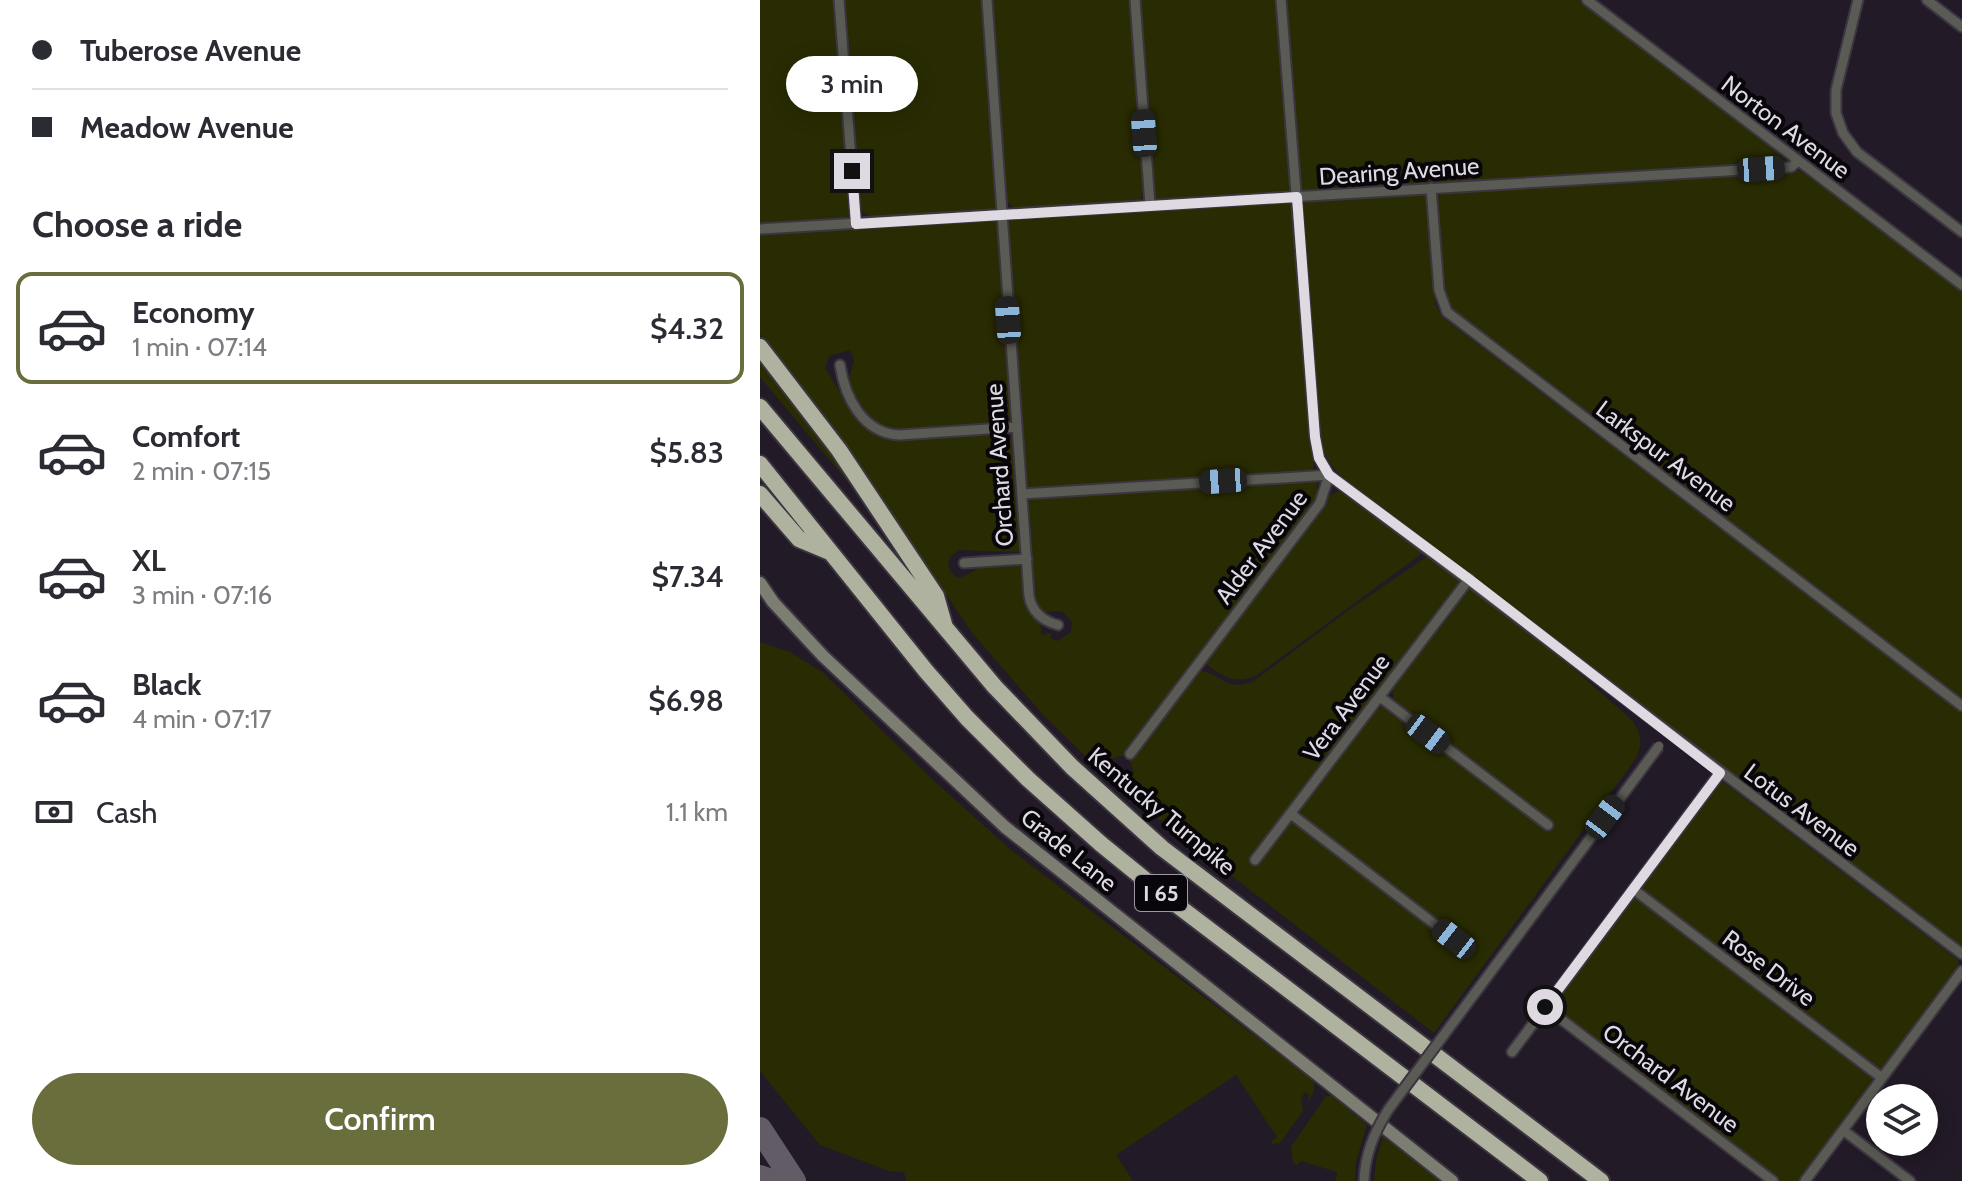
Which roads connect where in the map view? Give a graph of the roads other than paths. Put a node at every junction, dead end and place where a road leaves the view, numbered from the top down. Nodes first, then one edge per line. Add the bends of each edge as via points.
1 (839, 0) edge
2 (987, 0) edge
3 (1135, 0) edge
4 (1281, 0) edge
5 (1587, 0) edge
6 (1858, 0) edge
7 (1927, 0) edge
8 (1962, 27) edge
9 (1798, 161) junction
10 (1431, 188) junction
11 (1297, 197) junction
12 (1150, 205) junction
13 (1002, 214) junction
14 (856, 224) junction
15 (760, 229) edge
16 (1962, 232) edge
17 (1962, 285) edge
18 (760, 347) edge
19 (840, 365) dead end
20 (760, 407) edge
21 (1017, 427) junction
22 (760, 464) edge
23 (1329, 475) junction
24 (760, 494) edge
25 (1022, 494) junction
26 (831, 552) junction
27 (1027, 559) junction
28 (964, 563) dead end
29 (1469, 579) junction
30 (760, 583) edge
31 (1058, 625) dead end
32 (946, 629) junction
33 (1380, 697) junction
34 (1962, 706) edge
35 (1668, 733) junction
36 (1130, 754) dead end
37 (1720, 773) junction
38 (1291, 814) junction
39 (1548, 825) dead end
40 (1255, 860) dead end
41 (1633, 889) junction
42 (1454, 939) dead end
43 (1962, 954) edge
44 (1962, 971) edge
45 (1545, 1007) junction
46 (1512, 1052) dead end
47 (1882, 1078) junction
48 (1843, 1130) junction
49 (1364, 1181) edge
50 (1452, 1181) edge
51 (1540, 1181) edge
52 (1601, 1181) edge
53 (1773, 1181) edge
54 (1805, 1181) edge
55 (1910, 1181) edge

1 - 14 street
2 - 13 street, Orchard Avenue
3 - 12 street
4 - 11 street, Alder Avenue
5 - 9 street, Norton Avenue
6 - 16 street, Norton Avenue via 1836,90 1836,113 1850,144
7 - 8 street
9 - 10 street, Dearing Avenue via 1791,167
9 - 17 street, Norton Avenue
10 - 11 street, Dearing Avenue
10 - 34 street, Larkspur Avenue via 1439,290 1447,312
11 - 12 street, Dearing Avenue
11 - 23 street, Alder Avenue via 1315,437
12 - 13 street, Dearing Avenue
13 - 14 street, Dearing Avenue
13 - 21 street, Orchard Avenue
14 - 15 street, Dearing Avenue
18 - 32 highway via 839,450 936,596
19 - 21 street via 856,411 881,432
20 - 32 highway, Kentucky Turnpike / I 65
21 - 25 street, Orchard Avenue
22 - 26 highway, I 65
23 - 25 street
23 - 29 street, Lotus Avenue
23 - 36 street, Alder Avenue via 1320,503
24 - 26 highway via 799,539
25 - 27 street, Orchard Avenue
26 - 51 highway, I 65 via 967,718 1101,844
27 - 28 street
27 - 31 street, Orchard Avenue via 1031,604 1042,618
29 - 33 street, Vera Avenue
29 - 35 street, Lotus Avenue
30 - 50 main road, Grade Lane via 823,656 1005,827
32 - 52 highway, Kentucky Turnpike / I 65 via 1050,745 1153,840
33 - 38 street, Vera Avenue
33 - 39 street
35 - 37 street, Lotus Avenue
35 - 49 street, bridge via 1388,1110 1374,1134
37 - 41 street
37 - 43 street, Lotus Avenue
38 - 40 street, Vera Avenue
38 - 42 street
41 - 45 street
41 - 47 street, Rose Drive
44 - 47 street
45 - 46 street
45 - 53 street, Orchard Avenue
47 - 48 street
48 - 54 street
48 - 55 street

